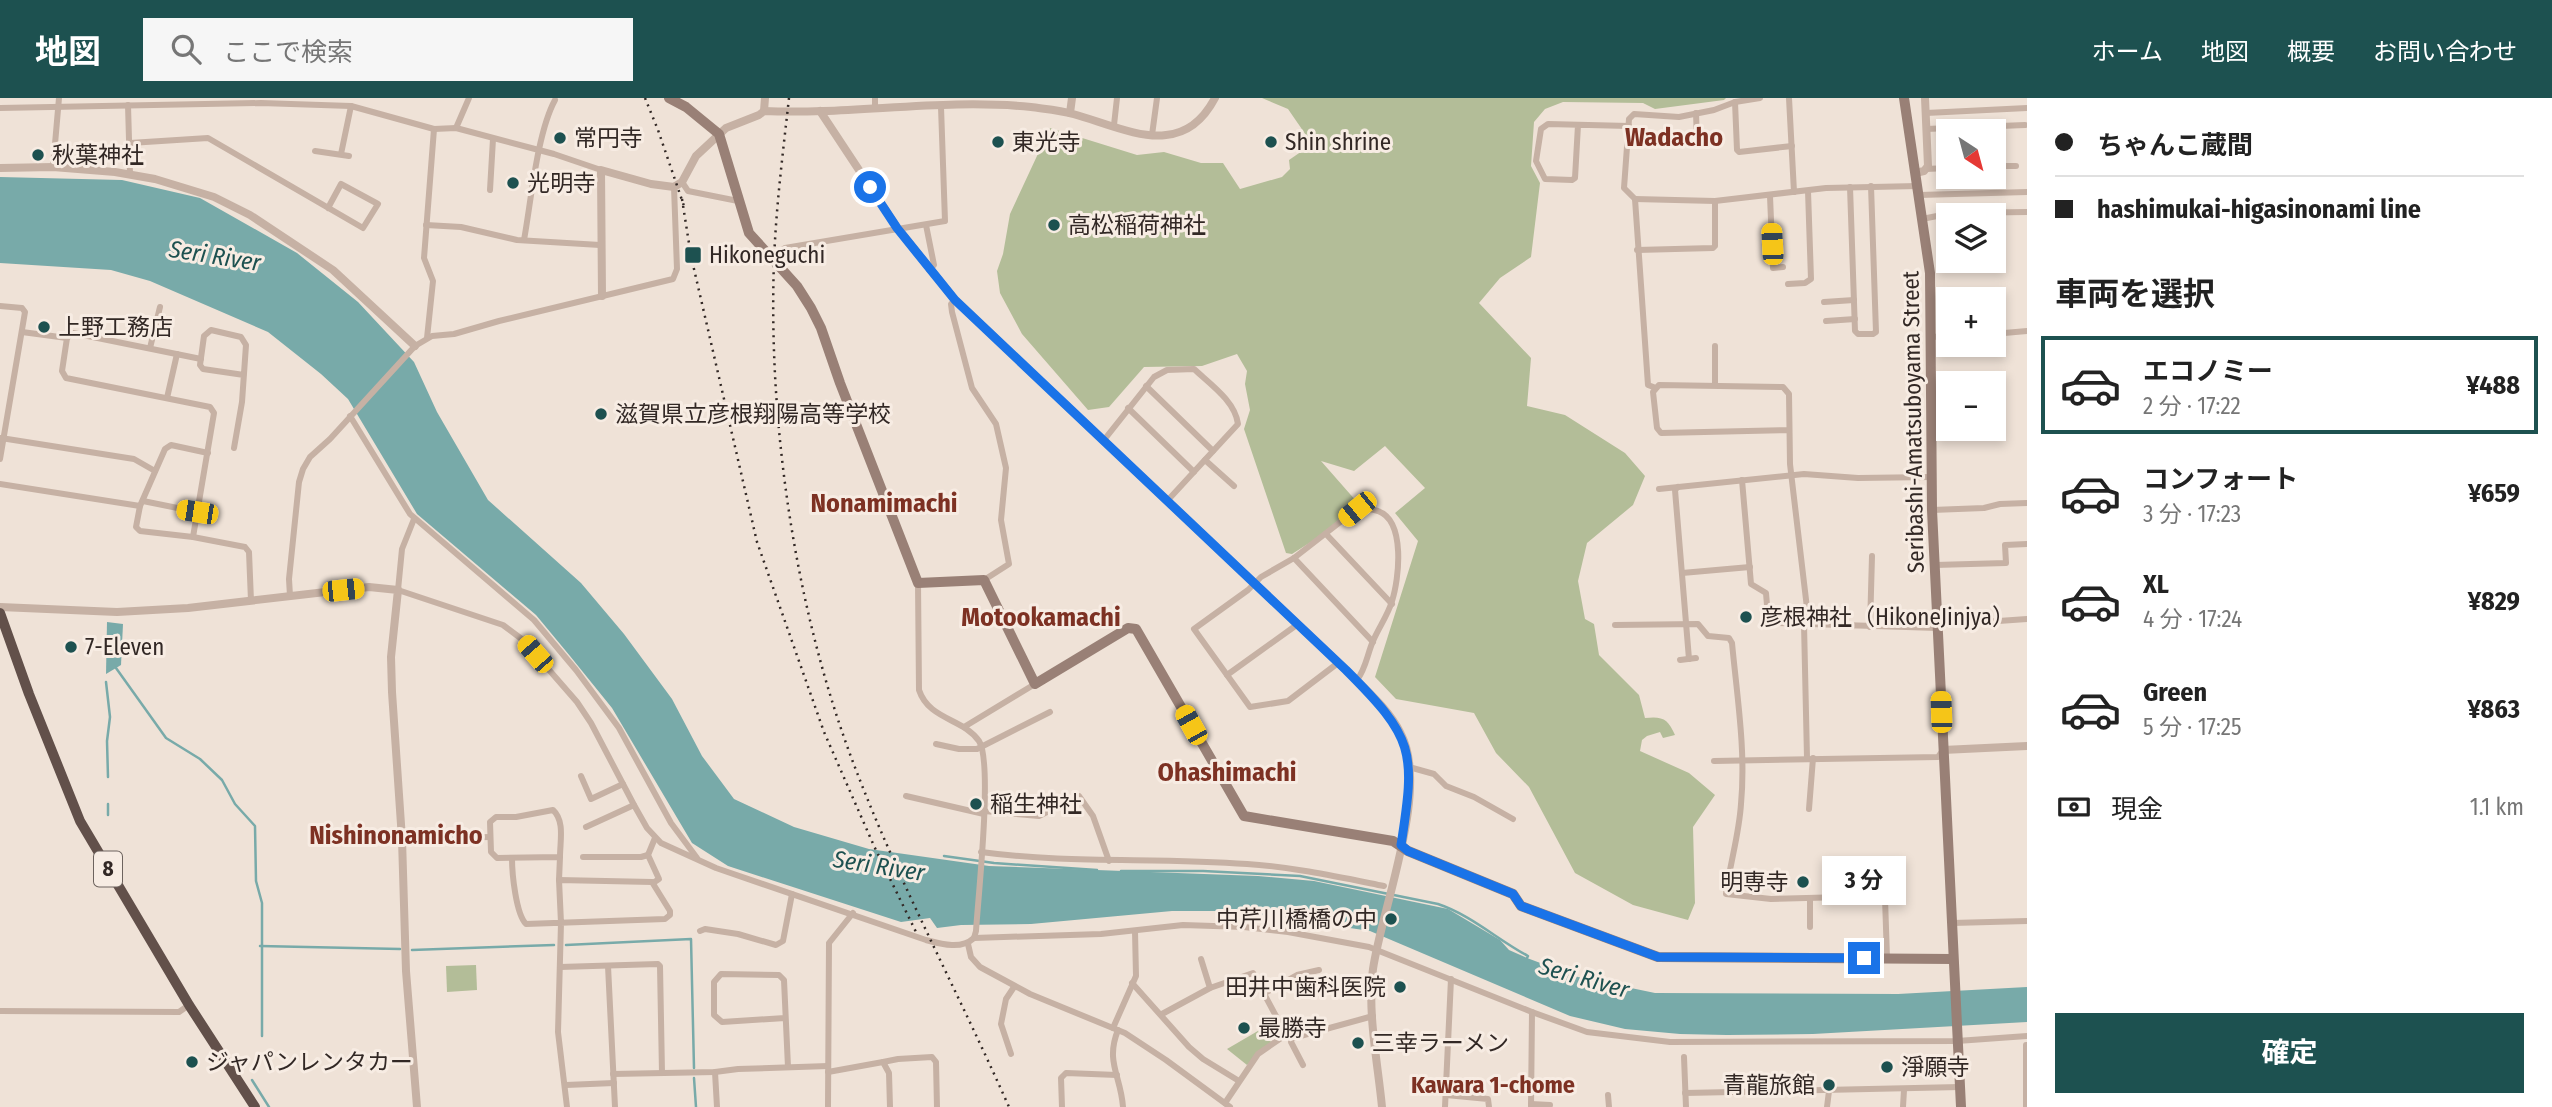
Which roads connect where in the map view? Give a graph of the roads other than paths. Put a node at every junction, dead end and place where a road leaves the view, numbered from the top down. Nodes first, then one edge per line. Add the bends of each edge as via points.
1 (59, 98) edge
2 (469, 98) edge
3 (669, 98) edge
4 (765, 98) edge
5 (1072, 98) edge
6 (1117, 98) edge
7 (1157, 98) edge
8 (1215, 98) edge
9 (1760, 98) edge
10 (1789, 98) edge
11 (1904, 98) edge
12 (1925, 98) edge
13 (555, 100) dead end
14 (205, 101) edge
15 (275, 101) edge
16 (307, 101) edge
17 (159, 102) edge
18 (1735, 102) junction
19 (875, 103) edge
20 (1031, 103) edge
21 (128, 105) junction
22 (351, 106) junction
23 (57, 107) junction
24 (941, 107) junction
25 (0, 108) edge
26 (2027, 108) edge
27 (764, 111) junction
28 (820, 111) junction
29 (1070, 113) junction
30 (1696, 113) junction
31 (1926, 113) junction
32 (1114, 125) junction
33 (1578, 125) junction
34 (2025, 125) edge
35 (1629, 126) junction
36 (456, 128) junction
37 (434, 129) junction
38 (1926, 129) junction
39 (719, 134) junction
40 (1152, 135) junction
41 (493, 139) junction
42 (1697, 142) dead end
43 (130, 143) junction
44 (1792, 146) junction
45 (315, 151) dead end
46 (540, 152) junction
47 (2006, 166) edge
48 (2016, 166) dead end
49 (53, 167) junction
50 (0, 168) edge
51 (1926, 169) junction
52 (1936, 169) edge
53 (601, 170) junction
54 (1915, 173) junction
55 (131, 174) junction
56 (682, 182) junction
57 (1871, 186) junction
58 (674, 187) junction
59 (1850, 187) junction
60 (490, 190) dead end
61 (1918, 190) junction
62 (1808, 191) junction
63 (1794, 192) junction
64 (2027, 192) edge
65 (1770, 196) junction
66 (1635, 199) junction
67 (738, 201) junction
68 (1715, 201) junction
69 (328, 208) junction
70 (2027, 212) edge
71 (1922, 219) junction
72 (426, 225) junction
73 (926, 225) junction
74 (897, 228) junction
75 (524, 240) junction
76 (600, 245) junction
77 (1637, 250) junction
78 (781, 251) dead end
79 (1783, 267) dead end
80 (929, 270) junction
81 (1788, 284) dead end
82 (602, 296) junction
83 (955, 300) junction
84 (1854, 300) junction
85 (1824, 302) dead end
86 (0, 306) edge
87 (160, 307) dead end
88 (1855, 319) junction
89 (1826, 321) dead end
90 (2027, 331) edge
91 (22, 332) junction
92 (2006, 333) edge
93 (1931, 337) junction
94 (1936, 337) edge
95 (67, 338) junction
96 (428, 338) junction
97 (1715, 345) dead end
98 (150, 348) junction
99 (413, 350) junction
100 (177, 354) junction
101 (201, 359) junction
102 (244, 375) junction
103 (1715, 384) junction
104 (1146, 386) junction
105 (1656, 388) junction
106 (167, 398) junction
107 (1128, 408) junction
108 (353, 414) junction
109 (1789, 430) junction
110 (2, 438) edge
111 (1104, 440) junction
112 (234, 447) dead end
113 (1213, 451) junction
114 (208, 453) junction
115 (0, 459) edge
116 (1205, 460) junction
117 (155, 471) junction
118 (1194, 472) junction
119 (1792, 475) junction
120 (1931, 477) junction
121 (1742, 480) junction
122 (0, 484) edge
123 (1234, 486) dead end
124 (1678, 487) junction
125 (1659, 489) dead end
126 (1168, 500) junction
127 (141, 503) junction
128 (2027, 503) edge
129 (1932, 510) junction
130 (197, 512) junction
131 (414, 519) junction
132 (1326, 534) junction
133 (193, 537) junction
134 (2027, 544) edge
135 (1872, 556) dead end
136 (1294, 558) junction
137 (1935, 565) junction
138 (1750, 567) junction
139 (1682, 573) junction
140 (984, 580) junction
141 (918, 583) junction
142 (1255, 584) junction
143 (398, 590) junction
144 (290, 596) junction
145 (251, 601) junction
146 (1392, 604) junction
147 (0, 607) edge
148 (0, 613) edge
149 (2027, 619) edge
150 (1298, 624) junction
151 (1687, 624) junction
152 (1807, 624) junction
153 (1615, 625) dead end
154 (1870, 627) junction
155 (1938, 628) junction
156 (1373, 642) junction
157 (1679, 660) dead end
158 (1338, 663) junction
159 (1227, 675) junction
160 (1357, 680) junction
161 (1035, 684) junction
162 (1049, 712) dead end
163 (964, 727) junction
164 (936, 744) dead end
165 (982, 746) junction
166 (2027, 746) edge
167 (1942, 750) junction
168 (1810, 758) junction
169 (1741, 760) junction
170 (1714, 761) dead end
171 (1409, 767) junction
172 (581, 776) dead end
173 (623, 784) junction
174 (906, 796) dead end
175 (634, 805) junction
176 (1809, 809) dead end
177 (984, 812) junction
178 (1513, 819) dead end
179 (586, 827) dead end
180 (490, 836) junction
181 (655, 838) junction
182 (402, 839) junction
183 (1401, 845) junction
184 (648, 855) junction
185 (980, 856) junction
186 (560, 857) junction
187 (583, 857) dead end
188 (512, 858) junction
189 (697, 858) junction
190 (1109, 860) junction
191 (559, 880) junction
192 (653, 883) junction
193 (1387, 888) junction
194 (792, 894) junction
195 (1810, 898) junction
196 (853, 913) junction
197 (2027, 921) edge
198 (1952, 922) junction
199 (561, 923) junction
200 (1810, 927) dead end
201 (700, 930) dead end
202 (1135, 931) junction
203 (975, 935) junction
204 (968, 944) junction
205 (1377, 947) junction
206 (1887, 958) junction
207 (1201, 959) dead end
208 (1953, 959) junction
209 (608, 966) junction
210 (560, 967) junction
211 (1319, 970) dead end
212 (1451, 979) junction
213 (1132, 983) junction
214 (1014, 986) junction
215 (1210, 988) junction
216 (1263, 994) junction
217 (189, 1005) junction
218 (0, 1011) edge
219 (1532, 1012) junction
220 (1162, 1014) junction
221 (1373, 1016) junction
222 (786, 1018) junction
223 (1115, 1029) junction
224 (1289, 1036) junction
225 (2027, 1036) edge
226 (1957, 1037) junction
227 (2026, 1045) edge
228 (1011, 1054) dead end
229 (1684, 1057) dead end
230 (883, 1062) junction
231 (1303, 1065) dead end
232 (788, 1067) junction
233 (828, 1069) junction
234 (715, 1072) junction
235 (662, 1073) junction
236 (613, 1074) junction
237 (1117, 1075) junction
238 (1239, 1081) junction
239 (614, 1083) junction
240 (566, 1085) junction
241 (1960, 1087) junction
242 (1904, 1090) junction
243 (1829, 1091) junction
244 (1685, 1093) junction
245 (1446, 1095) junction
246 (1608, 1095) dead end
247 (1550, 1105) dead end
248 (1229, 1106) edge
249 (1531, 1106) edge
250 (255, 1107) edge
251 (417, 1107) edge
252 (567, 1107) edge
253 (615, 1107) edge
254 (717, 1107) edge
255 (828, 1107) edge
256 (890, 1107) edge
257 (937, 1107) edge
258 (1062, 1107) edge
259 (1123, 1107) edge
260 (1382, 1107) edge
261 (1445, 1107) edge
262 (1489, 1107) edge
263 (1609, 1107) edge
264 (1686, 1107) edge
265 (1827, 1107) edge
266 (1903, 1107) edge
267 (1961, 1107) edge
268 (2026, 1107) edge

1 - 23 street
2 - 36 street
3 - 39 main road
4 - 27 street
5 - 29 street
6 - 32 street
7 - 40 street
8 - 40 street via 1190,127
9 - 18 street
10 - 44 street
11 - 54 main road, Seribashi-Amatsuboyama Street
12 - 31 street
13 - 46 street
14 - 15 street
14 - 17 street
15 - 16 street
16 - 22 street
17 - 21 street
18 - 30 street
18 - 44 street via 1739,152
19 - 24 street
19 - 28 street
20 - 24 street
20 - 29 street
21 - 23 street
21 - 43 street
22 - 37 street
22 - 45 street via 345,155
23 - 25 street
23 - 49 street
24 - 73 street via 944,221
26 - 31 street
27 - 28 street
27 - 39 street
28 - 74 street
29 - 32 street
30 - 35 street via 1679,117 1634,114
30 - 42 street
31 - 38 street
32 - 40 street
33 - 33 street via 1575,178 1545,179 1536,161 1541,129 1548,124
33 - 35 street
34 - 38 street
35 - 66 street via 1624,187
36 - 37 street
36 - 41 street
37 - 72 street
38 - 51 street
39 - 56 street via 696,156
39 - 67 main road
41 - 46 street
41 - 60 street
43 - 55 street
43 - 69 street via 208,138
44 - 63 street
46 - 53 street
46 - 75 street
47 - 48 street
49 - 50 street
49 - 55 street
51 - 52 street
51 - 54 street
53 - 58 street
53 - 76 street
54 - 61 main road, Seribashi-Amatsuboyama Street
55 - 99 street via 192,189 250,215 332,270
56 - 58 street
56 - 67 street via 688,191
57 - 59 street
57 - 61 street
57 - 88 street via 1876,332 1858,334
58 - 82 street via 676,276
59 - 62 street
59 - 84 street
61 - 64 street
61 - 71 main road, Seribashi-Amatsuboyama Street
62 - 63 street
62 - 81 street via 1811,279
63 - 65 street
65 - 68 street
65 - 79 street via 1773,268
66 - 68 street
66 - 77 street
67 - 141 main road via 749,233 797,286 821,328
68 - 77 street via 1713,248
69 - 69 street via 363,228 378,204 341,184
70 - 71 street via 1952,213
71 - 93 main road, Seribashi-Amatsuboyama Street via 1930,273
72 - 75 street
72 - 96 street via 424,258 433,281
73 - 74 street
73 - 80 street via 934,265
74 - 78 street
74 - 80 street
75 - 76 street
76 - 82 street
77 - 105 street via 1648,385
80 - 83 street
82 - 96 street
83 - 111 street
83 - 140 street via 952,312 972,388 996,424 1006,468 1001,520 1009,564
84 - 85 street
84 - 88 street
86 - 91 street via 26,312
87 - 98 street
88 - 89 street
90 - 92 street
91 - 95 street
91 - 110 street
93 - 94 street
93 - 120 main road, Seribashi-Amatsuboyama Street
95 - 98 street via 73,333
95 - 106 street via 62,371 66,378
96 - 99 street
97 - 103 street
98 - 100 street
99 - 108 street
100 - 101 street
100 - 106 street
101 - 102 street via 203,369
101 - 102 street via 204,335 211,330 241,337 246,345
102 - 112 street
103 - 105 street
103 - 109 street via 1783,387 1789,394
104 - 107 street
104 - 113 street
104 - 113 street via 1167,370 1194,369 1237,414 1238,424
105 - 109 street via 1661,433
106 - 114 street via 210,407 214,414
107 - 111 street
107 - 118 street
108 - 131 street
108 - 144 street via 303,469
109 - 119 street
110 - 115 street
110 - 117 street via 134,460
111 - 126 street
113 - 116 street
114 - 117 street via 171,445
114 - 130 street
116 - 118 street
116 - 123 street
117 - 127 street
118 - 126 street
119 - 120 street
119 - 121 street
119 - 152 street
120 - 129 main road, Seribashi-Amatsuboyama Street
121 - 124 street
121 - 138 street
122 - 127 street
124 - 125 street
124 - 139 street
126 - 142 street
127 - 130 street
127 - 133 street via 135,524 140,531
128 - 129 street
129 - 137 main road, Seribashi-Amatsuboyama Street
130 - 133 street
131 - 143 street via 402,549
131 - 189 street via 550,637 619,728 671,823
132 - 136 street
132 - 146 street
132 - 146 street via 1363,507 1390,519 1398,541
133 - 145 street via 245,547
134 - 137 street via 2005,545 2006,564
135 - 154 street
136 - 142 street
136 - 156 street
137 - 155 main road, Seribashi-Amatsuboyama Street
138 - 139 street
138 - 152 street via 1752,584 1766,593 1770,621
139 - 151 street
140 - 141 main road
140 - 161 main road
141 - 163 street via 919,690 936,714
142 - 150 street
142 - 159 street via 1194,629
143 - 144 street via 369,587
143 - 173 street via 513,631 577,702
143 - 182 street via 391,657
144 - 145 street
145 - 147 street via 117,612
146 - 156 street
148 - 217 highway, 8 via 80,821
149 - 155 street
150 - 158 street
150 - 159 street
151 - 153 street
151 - 157 street via 1693,659
151 - 169 street via 1698,624 1708,636 1730,638 1732,643
152 - 154 street
152 - 168 street
154 - 155 street
155 - 167 main road, Seribashi-Amatsuboyama Street
156 - 160 street
158 - 159 street via 1288,701 1250,707
158 - 160 street
160 - 171 street via 1401,734
161 - 163 street
161 - 183 main road via 1128,628 1136,629 1241,815
162 - 165 street
163 - 165 street
164 - 165 street via 970,750
165 - 177 street
166 - 167 street
167 - 168 street via 1938,757
167 - 198 main road, Seribashi-Amatsuboyama Street
168 - 169 street
168 - 176 street
169 - 170 street
169 - 195 street via 1738,834 1726,894
171 - 178 street via 1434,775 1446,786
171 - 183 street
172 - 173 street via 591,799
173 - 175 street
174 - 177 street
175 - 179 street
175 - 181 street
177 - 185 street
177 - 190 street via 1040,816 1079,796 1093,816
180 - 182 street
180 - 186 street via 490,822 496,817 553,810 561,824
180 - 188 street via 491,852 497,859
181 - 184 street
181 - 189 street
182 - 251 street
183 - 193 street
183 - 206 main road via 1513,894 1521,906 1658,957
184 - 187 street
184 - 192 street via 659,880
185 - 190 street
185 - 203 street
186 - 188 street
186 - 191 street
188 - 199 street via 521,919 526,925
189 - 194 street
190 - 193 street via 1247,864
191 - 192 street
191 - 199 street
192 - 199 street via 670,911 668,918
193 - 205 street
194 - 196 street
194 - 201 street via 783,940 776,945
195 - 200 street
195 - 206 street via 1885,898
196 - 204 street via 932,942
196 - 233 street via 830,943
197 - 198 street
198 - 208 main road, Seribashi-Amatsuboyama Street
199 - 210 street
202 - 203 street
202 - 205 street via 1183,925 1244,927
202 - 213 street via 1136,976
203 - 204 street
204 - 214 street via 975,963
205 - 212 street
205 - 221 street
206 - 208 main road
207 - 215 street
208 - 226 main road, Seribashi-Amatsuboyama Street
209 - 210 street
209 - 235 street via 660,966
209 - 236 street
210 - 240 street via 558,1032
211 - 216 street via 1297,975
212 - 219 street
212 - 245 street
213 - 220 street
213 - 223 street
214 - 223 street
214 - 228 street via 1001,1024
215 - 216 street via 1253,973
215 - 220 street
216 - 224 street
217 - 218 street via 179,1012
217 - 250 highway, 8
219 - 226 street via 1587,1031 1670,1042
219 - 249 street
220 - 238 street via 1203,1059
221 - 224 street
221 - 260 street
222 - 222 street via 784,980 779,975 721,974 714,982 714,1015 722,1022
222 - 232 street
223 - 237 street via 1111,1054
223 - 248 street
224 - 231 street
224 - 238 street via 1258,1055
225 - 226 street
226 - 241 main road, Seribashi-Amatsuboyama Street
227 - 268 street
229 - 244 street
230 - 233 street
230 - 256 street via 889,1073
230 - 257 street via 932,1057
232 - 233 street
232 - 234 street
233 - 255 street
234 - 235 street
234 - 254 street
235 - 236 street
236 - 239 street
237 - 258 street via 1066,1073 1060,1078
237 - 259 street
238 - 248 street
239 - 240 street
239 - 253 street
240 - 252 street
241 - 242 street
241 - 267 main road, Seribashi-Amatsuboyama Street
242 - 243 street
242 - 266 street
243 - 244 street
243 - 265 street
244 - 264 street
245 - 261 street
245 - 262 street via 1488,1099
246 - 263 street
247 - 249 street

